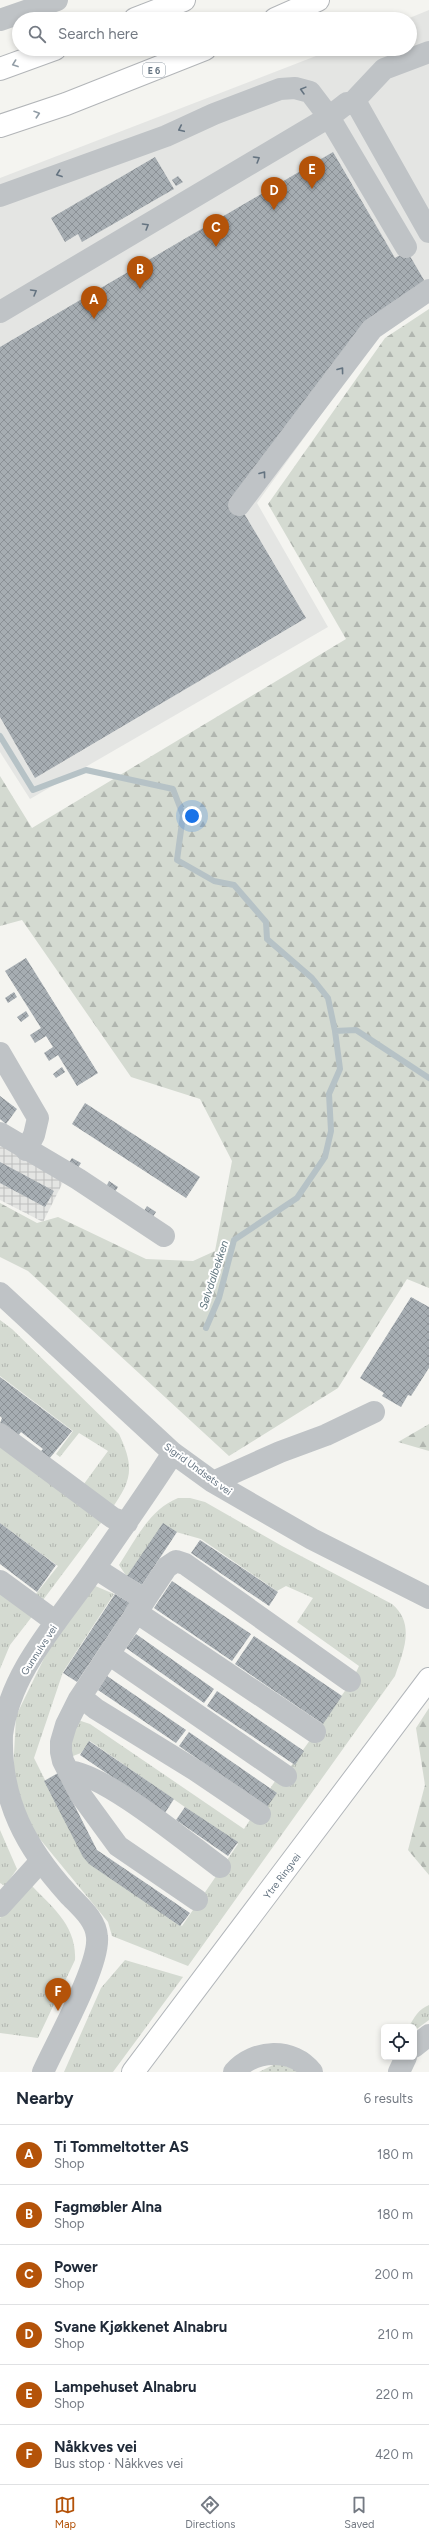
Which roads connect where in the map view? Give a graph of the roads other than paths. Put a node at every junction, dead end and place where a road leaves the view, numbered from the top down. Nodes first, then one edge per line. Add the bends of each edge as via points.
1 (57, 0) edge
2 (184, 0) edge
3 (318, 0) edge
4 (29, 4) edge
5 (14, 12) edge
6 (153, 12) edge
7 (291, 12) edge
8 (12, 13) edge
9 (0, 20) edge
10 (429, 52) edge
11 (36, 56) edge
12 (188, 56) edge
13 (0, 69) edge
14 (352, 103) junction
15 (329, 117) junction
16 (0, 126) edge
17 (0, 196) edge
18 (429, 232) edge
19 (406, 247) dead end
20 (429, 290) edge
21 (0, 312) edge
22 (240, 505) dead end
23 (0, 1054) edge
24 (0, 1133) edge
25 (26, 1150) junction
26 (164, 1236) dead end
27 (0, 1293) edge
28 (374, 1412) dead end
29 (0, 1434) edge
30 (173, 1453) junction
31 (213, 1482) junction
32 (126, 1523) junction
33 (95, 1568) junction
34 (0, 1581) edge
35 (429, 1598) edge
36 (140, 1606) junction
37 (56, 1622) junction
38 (110, 1655) junction
39 (429, 1679) edge
40 (350, 1681) dead end
41 (81, 1697) junction
42 (315, 1732) dead end
43 (1, 1733) edge
44 (68, 1771) junction
45 (286, 1776) dead end
46 (260, 1814) dead end
47 (40, 1862) junction
48 (220, 1867) dead end
49 (3, 1898) edge
50 (197, 1900) dead end
51 (429, 2035) edge
52 (417, 2045) edge
53 (405, 2060) edge
54 (43, 2072) edge
55 (133, 2072) edge
56 (234, 2072) edge
57 (312, 2072) edge
58 (399, 2072) edge

1 - 4 street
2 - 6 main road
3 - 7 main road
4 - 5 street
8 - 9 street
10 - 14 street via 384,70
11 -> 13 main road
16 -> 12 main road, E 6 via 88,96
14 - 15 street
14 - 18 street via 358,106
15 -> 17 street via 310,92 295,88 280,89 214,114 166,136
15 - 19 street
21 -> 15 street
22 -> 20 street via 372,329
23 - 25 street via 38,1118 34,1135
24 - 25 street
25 - 26 street via 78,1179
27 - 30 street, Sigrid Undsets vei
28 - 31 street
29 - 32 street via 113,1518
30 - 31 street, Sigrid Undsets vei
30 - 32 street, Gunnulvs vei
31 - 35 street, Sigrid Undsets vei via 293,1529
32 - 33 street, Gunnulvs vei
33 - 36 street
33 - 37 street, Gunnulvs vei
34 - 37 street
36 - 38 street
36 - 40 street via 171,1562 180,1562
36 - 42 street
37 - 43 street, Gunnulvs vei via 32,1656 21,1678
38 - 41 street
38 - 45 street
39 - 55 main road, Ytre Ringvei
41 - 44 street via 61,1742 63,1761
41 - 46 street
43 - 47 street, Gunnulvs vei via 6,1797 22,1836
44 - 48 street via 80,1772 95,1780 133,1804
44 - 50 street via 99,1822 118,1846
47 - 49 street
47 - 54 street, Gunnulvs vei via 89,1917 97,1936 92,1968
51 - 52 street
53 - 58 street
56 - 57 street via 258,2055 271,2054 294,2058 303,2062

